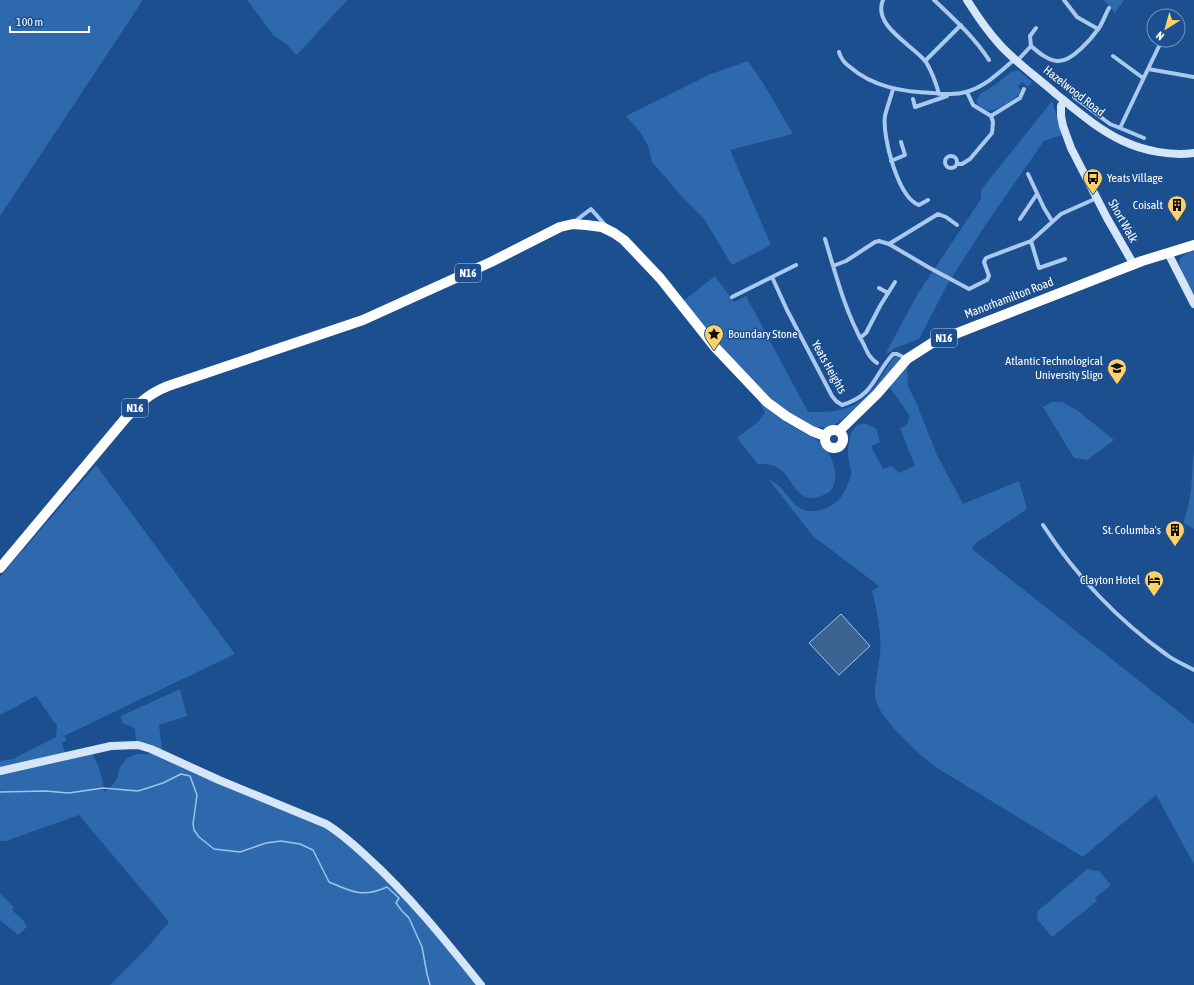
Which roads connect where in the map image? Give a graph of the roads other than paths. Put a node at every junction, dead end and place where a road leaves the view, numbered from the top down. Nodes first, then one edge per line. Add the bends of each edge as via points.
1 (883, 0) edge
2 (934, 0) edge
3 (967, 0) edge
4 (1064, 0) edge
5 (1108, 8) dead end
6 (961, 25) junction
7 (1036, 28) dead end
8 (1098, 29) junction
9 (1031, 46) junction
10 (1158, 48) edge
11 (839, 52) dead end
12 (1113, 56) dead end
13 (989, 60) dead end
14 (1016, 60) junction
15 (925, 61) junction
16 (1148, 69) junction
17 (1194, 77) edge
18 (1143, 78) junction
19 (893, 89) junction
20 (1024, 89) dead end
21 (967, 92) junction
22 (939, 94) junction
23 (950, 95) junction
24 (1074, 97) dead end
25 (913, 99) dead end
26 (1064, 100) junction
27 (1079, 112) junction
28 (991, 116) junction
29 (1062, 126) junction
30 (1120, 128) junction
31 (1144, 138) dead end
32 (901, 142) dead end
33 (1194, 153) edge
34 (891, 161) junction
35 (957, 164) dead end
36 (1028, 174) dead end
37 (1038, 194) junction
38 (1097, 198) junction
39 (928, 200) dead end
40 (1020, 219) dead end
41 (1052, 221) junction
42 (573, 224) junction
43 (956, 225) dead end
44 (608, 230) junction
45 (825, 239) dead end
46 (1030, 241) junction
47 (889, 244) junction
48 (1194, 245) edge
49 (1168, 253) junction
50 (1065, 259) dead end
51 (1134, 264) junction
52 (796, 265) dead end
53 (833, 266) junction
54 (772, 277) junction
55 (895, 282) dead end
56 (879, 288) dead end
57 (888, 293) junction
58 (732, 297) dead end
59 (1194, 304) edge
60 (860, 338) junction
61 (907, 359) junction
62 (877, 363) dead end
63 (839, 431) junction
64 (825, 436) junction
65 (1043, 525) dead end
66 (0, 568) edge
67 (1194, 670) edge
68 (0, 771) edge
69 (481, 985) edge

1 - 15 street via 880,11 885,23
2 - 6 street
3 - 14 street, Hazelwood Road via 986,28
4 - 8 street via 1077,17
5 - 8 street
6 - 13 street
6 - 15 street
7 - 9 street via 1030,36
8 - 9 street via 1071,57 1058,62 1045,57
9 - 14 street
10 - 16 street
11 - 19 street via 840,58 855,72
12 - 18 street
14 - 21 street via 989,81
14 - 26 street, Hazelwood Road
15 - 22 street via 934,77
16 - 17 street
16 - 18 street
18 - 30 street
19 - 22 street
19 - 34 street via 885,116 885,136
20 - 28 street via 1020,98
21 - 23 street
21 - 28 street via 973,105
22 - 23 street
23 - 25 street via 915,106
24 - 30 street via 1110,124
26 - 27 street, Hazelwood Road
26 - 29 street, Short Walk via 1060,110
27 - 29 street via 1071,110 1067,113
27 - 33 street, Hazelwood Road via 1109,134 1140,147 1172,153
28 - 35 street via 992,133 970,159
29 - 38 street, Short Walk
30 - 31 street
32 - 34 street via 905,155
34 - 39 street via 910,200 919,205
36 - 37 street
37 - 40 street
37 - 41 street
38 - 41 street via 1061,214
38 - 51 street, Short Walk
41 - 46 street
42 - 44 highway, N16 via 586,224
42 - 44 street via 591,209
42 - 66 highway, N16 via 560,227 491,262 363,320 151,393 134,408
43 - 47 street via 938,214
44 - 64 highway, N16 via 624,240 660,278 714,346 767,402 792,420
45 - 53 street
46 - 47 street via 986,258 984,262 989,276 987,280 969,289
46 - 50 street via 1039,268
47 - 53 street via 875,242 846,261
48 - 49 highway, Manorhamilton Road / N16
49 - 51 highway, Manorhamilton Road / N16
49 - 59 street
51 - 61 highway, Manorhamilton Road / N16 via 932,343
52 - 54 street
53 - 60 street via 843,301
54 - 58 street
54 - 61 street, Yeats Heights via 832,396 840,404 851,403 862,396 893,354
55 - 57 street
56 - 57 street
57 - 60 street via 866,333
60 - 62 street via 871,359
61 - 63 highway, Manorhamilton Road / N16 via 877,394
63 - 64 highway, N16 via 831,430
63 - 64 highway, N16 via 843,436 842,442 836,448 827,446
65 - 67 street via 1099,598 1122,620 1169,656
68 - 69 street via 111,746 138,745 326,824 340,833 386,874

